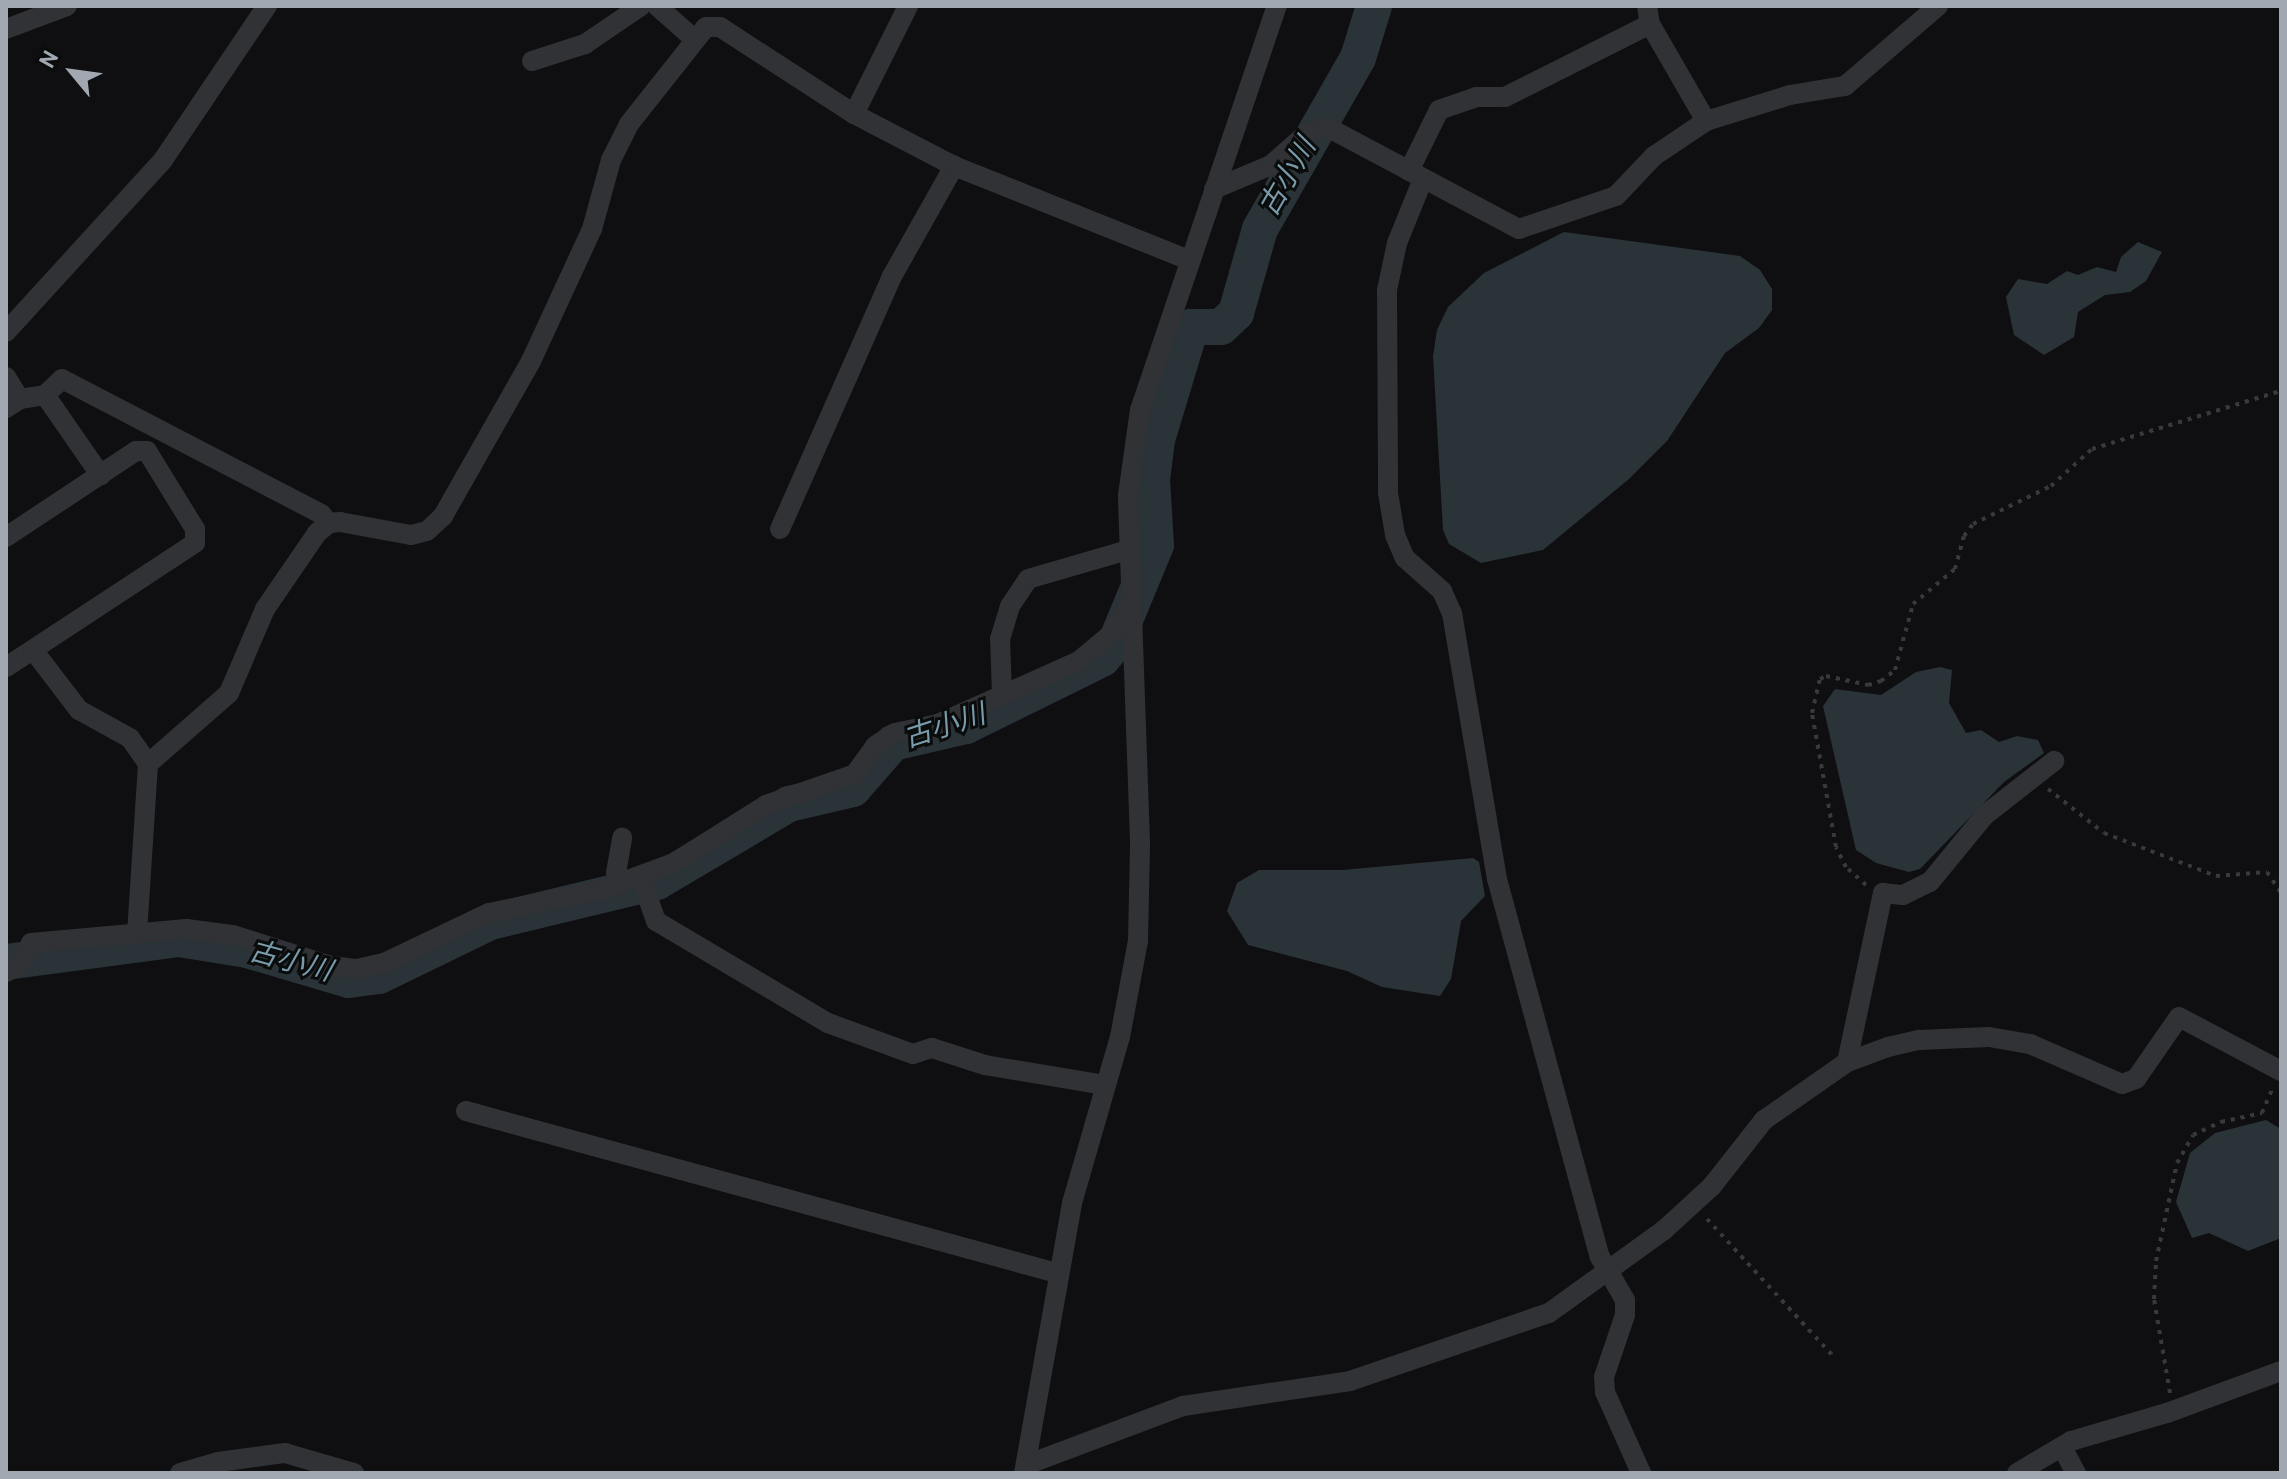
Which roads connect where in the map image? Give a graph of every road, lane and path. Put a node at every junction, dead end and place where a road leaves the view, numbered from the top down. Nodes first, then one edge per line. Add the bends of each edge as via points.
1 (67, 6) edge
2 (267, 6) edge
3 (641, 6) edge
4 (657, 6) edge
5 (908, 6) edge
6 (1277, 6) edge
7 (1938, 6) edge
8 (1648, 15) edge
9 (6, 29) edge
10 (693, 38) junction
11 (532, 61) dead end
12 (854, 114) junction
13 (1706, 121) junction
14 (954, 166) junction
15 (1416, 175) junction
16 (1214, 189) junction
17 (1189, 260) junction
18 (6, 332) edge
19 (6, 377) edge
20 (2281, 391) edge
21 (45, 395) junction
22 (13, 404) edge
23 (101, 476) junction
24 (329, 523) junction
25 (780, 529) dead end
26 (6, 537) edge
27 (1128, 550) junction
28 (1130, 605) junction
29 (33, 650) junction
30 (6, 667) edge
31 (1002, 695) junction
32 (2054, 761) dead end
33 (148, 764) junction
34 (2035, 775) junction
35 (622, 838) dead end
36 (630, 880) junction
37 (1883, 893) junction
38 (2281, 893) edge
39 (137, 934) junction
40 (6, 972) edge
41 (1847, 1062) junction
42 (2280, 1071) edge
43 (1105, 1085) junction
44 (466, 1111) dead end
45 (1693, 1204) junction
46 (1611, 1272) junction
47 (1057, 1273) junction
48 (1832, 1355) dead end
49 (2281, 1371) edge
50 (2174, 1411) junction
51 (2062, 1447) junction
52 (1025, 1469) edge
53 (180, 1473) edge
54 (354, 1473) edge
55 (1641, 1473) edge
56 (2017, 1473) edge
57 (2076, 1473) edge

1 - 9 street
2 - 18 street via 163,160
3 - 11 street via 585,44
4 - 10 street
5 - 12 street
6 - 16 street
7 - 13 street via 1845,86 1790,95
8 - 13 street
8 - 15 street via 1505,97 1476,97 1439,110
10 - 12 street via 706,27 720,27
10 - 24 street via 629,124 611,160 592,229 531,361 443,516 427,531 411,535
12 - 14 street
13 - 15 street via 1654,156 1616,196 1519,229
14 - 17 street
14 - 25 street via 891,278
15 - 16 street via 1327,127 1307,133 1271,165
15 - 46 street via 1387,290 1388,493 1395,535 1418,574 1442,591 1452,613 1497,879 1600,1257
16 - 17 street
17 - 27 street via 1140,410 1128,495
19 - 22 street
20 - 37 path via 2092,449 2051,486 1973,524 1955,569 1913,604 1895,670 1868,685 1820,679 1812,713 1836,847 1859,881
21 - 22 street
21 - 23 street
21 - 24 street via 62,379 321,514
23 - 26 street
23 - 29 street via 136,451 147,451 195,529 195,543
24 - 33 street via 287,571 229,693
27 - 28 street
27 - 31 street via 1028,579 1010,606 1000,639
28 - 31 street via 1110,635 1079,661
28 - 43 street via 1141,894 1133,982
29 - 30 street
29 - 33 street via 79,710 130,738
31 - 36 street via 938,724 895,733 875,746 855,774 766,805 674,863
32 - 34 street
33 - 39 street
34 - 37 street via 1977,824 1930,882 1903,895
34 - 38 path via 2104,833 2216,876 2267,872
35 - 36 street via 616,873
36 - 39 street via 489,913 384,963 357,969 233,935 186,929
36 - 43 street via 656,921 828,1023 913,1054 932,1048 985,1065
37 - 41 street
39 - 40 street via 31,943 19,966
41 - 42 street via 1919,1040 1989,1037 2041,1048 2122,1084 2136,1079 2179,1017
41 - 45 street via 1764,1120
42 - 50 path via 2262,1113 2193,1135 2177,1163 2156,1261 2154,1299
43 - 47 street
44 - 47 street
45 - 46 street
45 - 48 path
46 - 52 street via 1549,1313 1438,1353 1309,1390 1183,1406
46 - 55 street via 1625,1300 1625,1315 1604,1377 1605,1392
47 - 52 street
49 - 50 street
50 - 51 street
51 - 56 street
51 - 57 street
53 - 54 street via 285,1453

